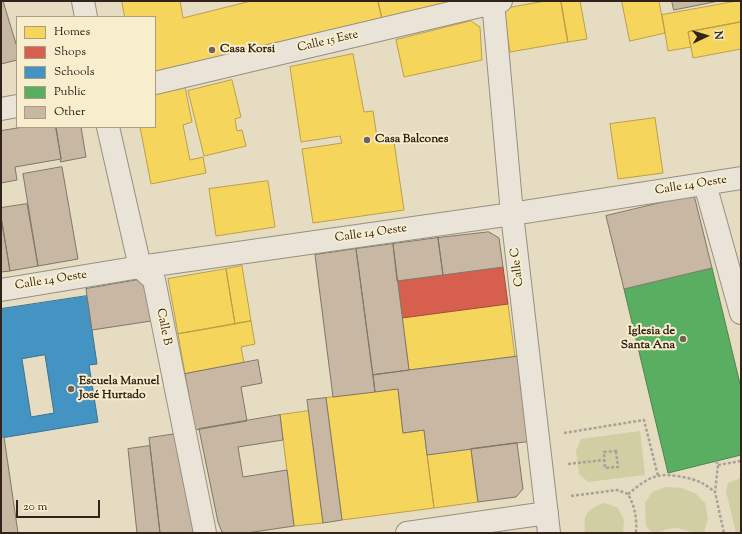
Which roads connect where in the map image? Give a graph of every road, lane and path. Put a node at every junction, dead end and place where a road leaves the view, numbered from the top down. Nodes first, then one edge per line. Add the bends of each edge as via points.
1 (83, 1) edge
2 (496, 2) edge
3 (86, 16) edge
4 (156, 84) edge
5 (16, 106) edge
6 (1, 109) edge
7 (108, 128) edge
8 (741, 178) edge
9 (705, 184) junction
10 (512, 214) junction
11 (140, 267) junction
12 (1, 290) edge
13 (741, 313) edge
14 (564, 432) dead end
15 (604, 460) junction
16 (716, 461) dead end
17 (741, 461) edge
18 (568, 464) dead end
19 (718, 465) junction
20 (658, 476) junction
21 (715, 492) junction
22 (628, 494) junction
23 (570, 496) dead end
24 (548, 523) edge
25 (205, 533) edge
26 (407, 533) edge
27 (636, 533) edge
28 (724, 533) edge

1 - 3 street
2 - 4 street, Calle 15 Este
2 - 10 street, Calle C
5 - 6 street
7 - 11 street
8 - 9 street, Calle 14 Oeste
9 - 10 street, Calle 14 Oeste
9 - 13 street
10 - 11 street, Calle 14 Oeste
10 - 24 street, Calle C
11 - 12 street, Calle 14 Oeste
11 - 25 street, Calle B via 154,280
14 - 20 path via 644,420
15 - 15 path via 604,452 616,451 618,467 605,468
15 - 18 path
16 - 19 path
17 - 19 path
19 - 21 path
20 - 21 path via 702,483
20 - 22 path via 643,482
21 - 28 path
22 - 23 path via 617,490
22 - 27 path via 634,505
24 - 26 street

